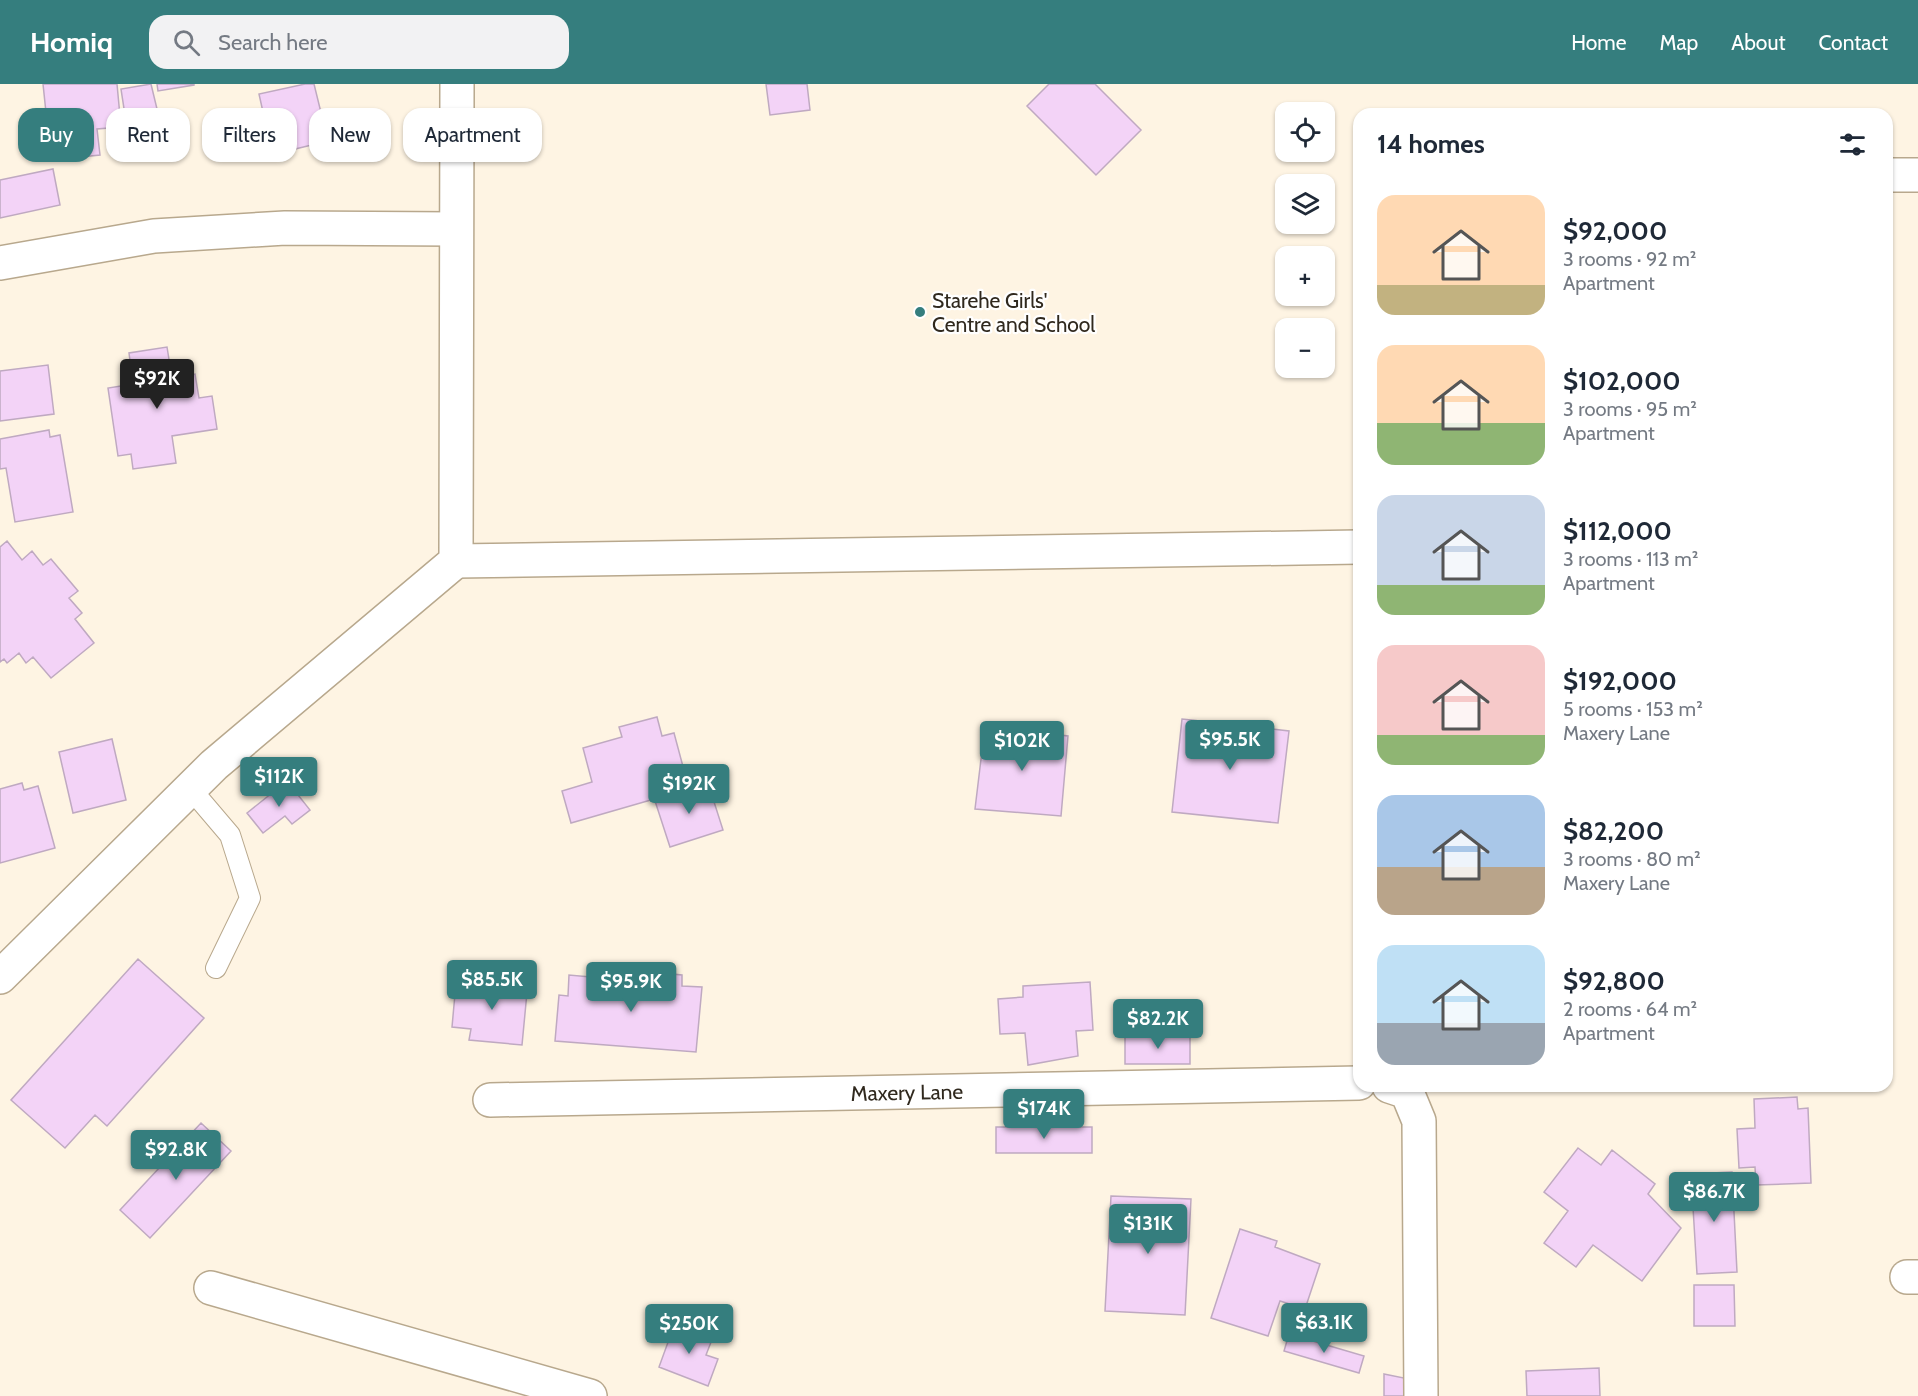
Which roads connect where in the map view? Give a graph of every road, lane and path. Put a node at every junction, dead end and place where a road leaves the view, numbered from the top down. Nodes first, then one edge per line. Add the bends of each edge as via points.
1 (457, 84) edge
2 (1893, 175) edge
3 (1918, 175) edge
4 (455, 229) junction
5 (0, 263) edge
6 (1353, 547) edge
7 (456, 561) junction
8 (190, 788) junction
9 (216, 968) dead end
10 (0, 977) edge
11 (1353, 1083) edge
12 (1407, 1092) edge
13 (490, 1100) dead end
14 (211, 1288) dead end
15 (590, 1396) edge
16 (1421, 1396) edge

1 - 4 street
2 - 3 street
4 - 5 street via 285,228 154,236
4 - 7 street
6 - 7 street
7 - 8 street
8 - 9 lane via 230,835 250,898
8 - 10 street
11 - 13 street, Maxery Lane
12 - 16 street via 1419,1121
14 - 15 street

